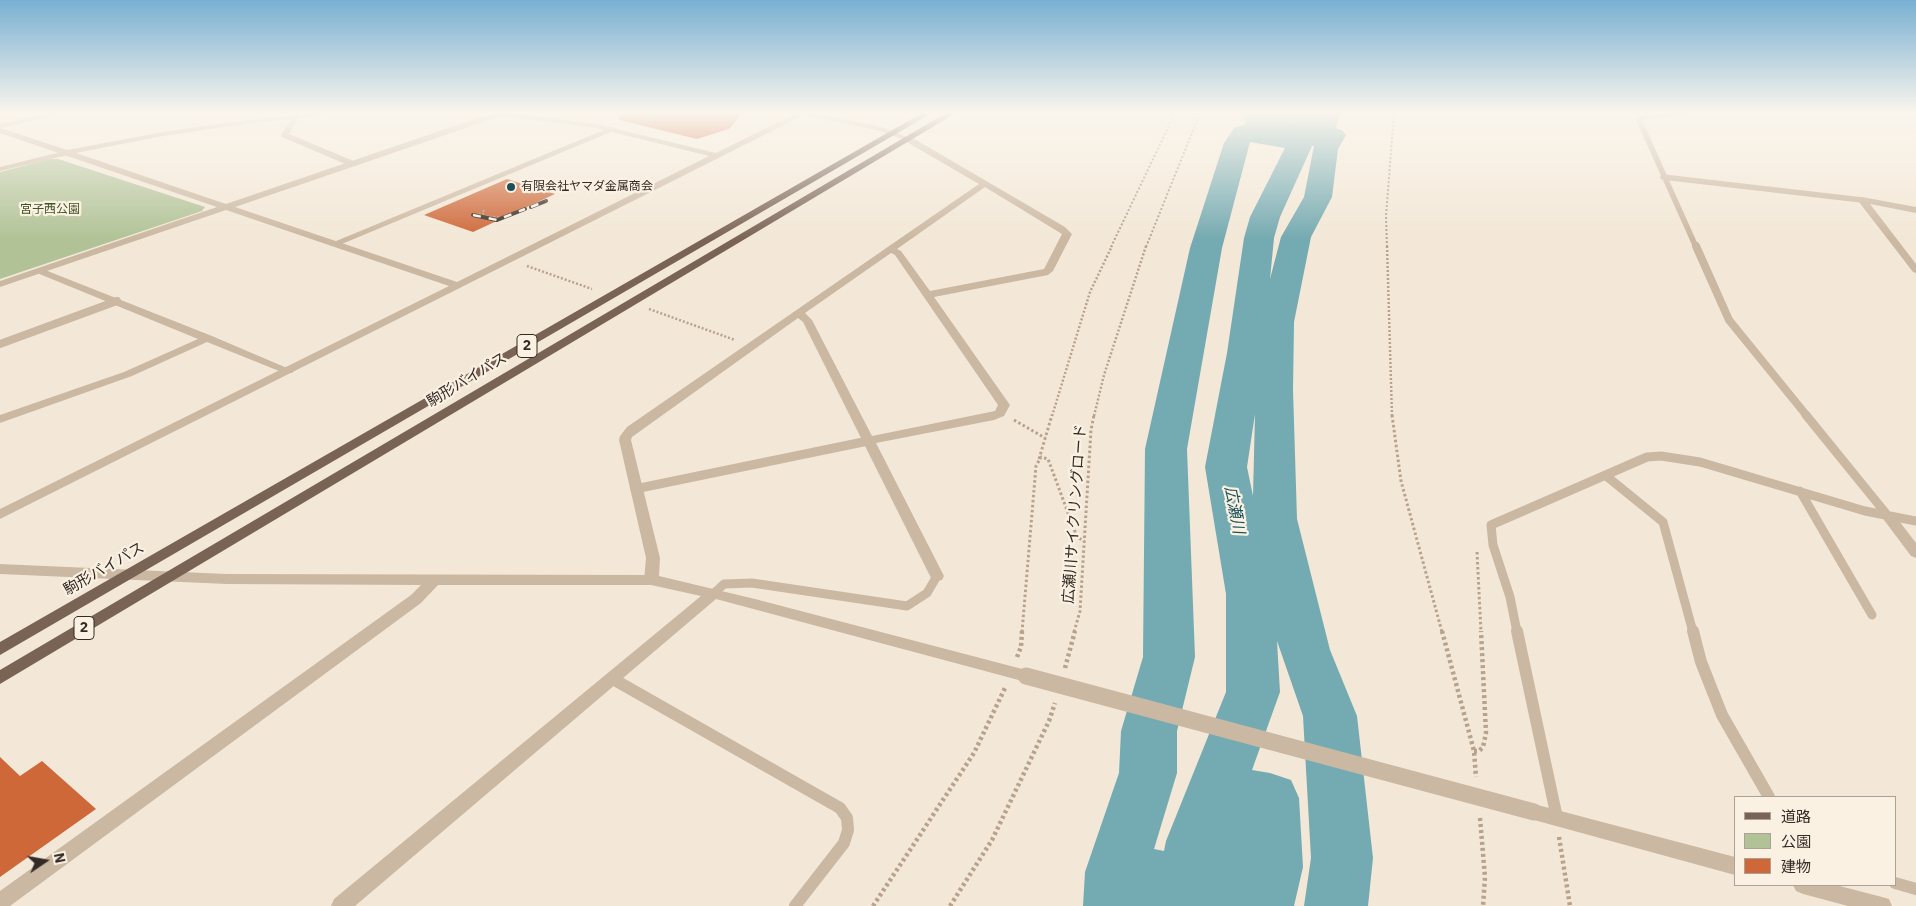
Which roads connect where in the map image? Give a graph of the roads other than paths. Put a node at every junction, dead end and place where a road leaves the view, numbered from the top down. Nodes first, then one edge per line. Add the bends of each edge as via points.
1 (56, 155) edge
2 (78, 155) edge
3 (333, 155) edge
4 (378, 155) edge
5 (550, 155) edge
6 (857, 155) edge
7 (882, 155) edge
8 (934, 155) edge
9 (1654, 155) edge
10 (718, 156) edge
11 (353, 164) junction
12 (0, 169) edge
13 (1663, 177) junction
14 (984, 184) junction
15 (1862, 200) junction
16 (226, 207) junction
17 (1916, 210) edge
18 (334, 244) junction
19 (890, 249) junction
20 (1916, 270) edge
21 (40, 271) junction
22 (0, 284) edge
23 (458, 286) junction
24 (927, 295) junction
25 (117, 301) junction
26 (798, 313) junction
27 (208, 338) junction
28 (0, 344) edge
29 (288, 371) junction
30 (0, 419) edge
31 (868, 441) junction
32 (1605, 475) junction
33 (635, 489) junction
34 (1800, 491) junction
35 (0, 515) edge
36 (1888, 516) junction
37 (1916, 521) edge
38 (1916, 553) edge
39 (0, 569) edge
40 (126, 576) junction
41 (937, 576) joint
42 (169, 578) junction
43 (651, 580) junction
44 (433, 581) junction
45 (713, 594) junction
46 (1872, 615) dead end
47 (0, 649) edge
48 (0, 678) edge
49 (613, 679) junction
50 (1768, 796) edge
51 (1557, 818) junction
52 (1734, 866) edge
53 (1896, 883) edge
54 (1807, 886) edge
55 (1916, 889) edge
56 (0, 902) edge
57 (341, 906) edge
58 (795, 906) edge
59 (1882, 906) edge

1 - 12 street
2 - 16 street
3 - 11 street
4 - 11 street
5 - 18 street
6 - 40 main road, 駒形バイパス / 2
7 - 42 main road, 駒形バイパス / 2
8 - 14 street
9 - 13 lane
10 - 23 street
11 - 16 street
13 - 15 lane
13 - 36 lane via 1729,320
14 - 19 street
14 - 24 street via 1066,231 1066,237 1048,271
15 - 17 street
15 - 20 street
16 - 18 street
16 - 21 street
18 - 23 street
19 - 24 street via 898,253
19 - 26 street
21 - 22 street
21 - 25 street
23 - 29 street
24 - 31 street via 1004,406 1000,413
25 - 27 street
25 - 28 lane
26 - 31 street via 807,320
26 - 33 street via 626,436
27 - 29 street
27 - 30 street via 128,374
29 - 35 street
31 - 33 lane
31 - 41 street
32 - 34 lane via 1647,457 1661,456 1700,462
32 - 50 lane via 1663,522 1701,662 1722,715
32 - 51 lane via 1491,525 1490,531 1510,596
33 - 43 street via 653,558
34 - 36 lane
34 - 46 lane
36 - 37 lane
36 - 38 street
39 - 40 street
40 - 42 street
40 - 47 main road, 駒形バイパス / 2
41 - 45 lane via 927,593 907,606 752,582 724,584
42 - 44 street
42 - 48 main road, 駒形バイパス / 2
43 - 44 street
43 - 45 street
44 - 56 street via 416,599
45 - 49 street
45 - 51 street, bridge
49 - 57 street
49 - 58 lane via 840,808 847,818 844,843
51 - 52 street
53 - 55 lane
54 - 59 street

